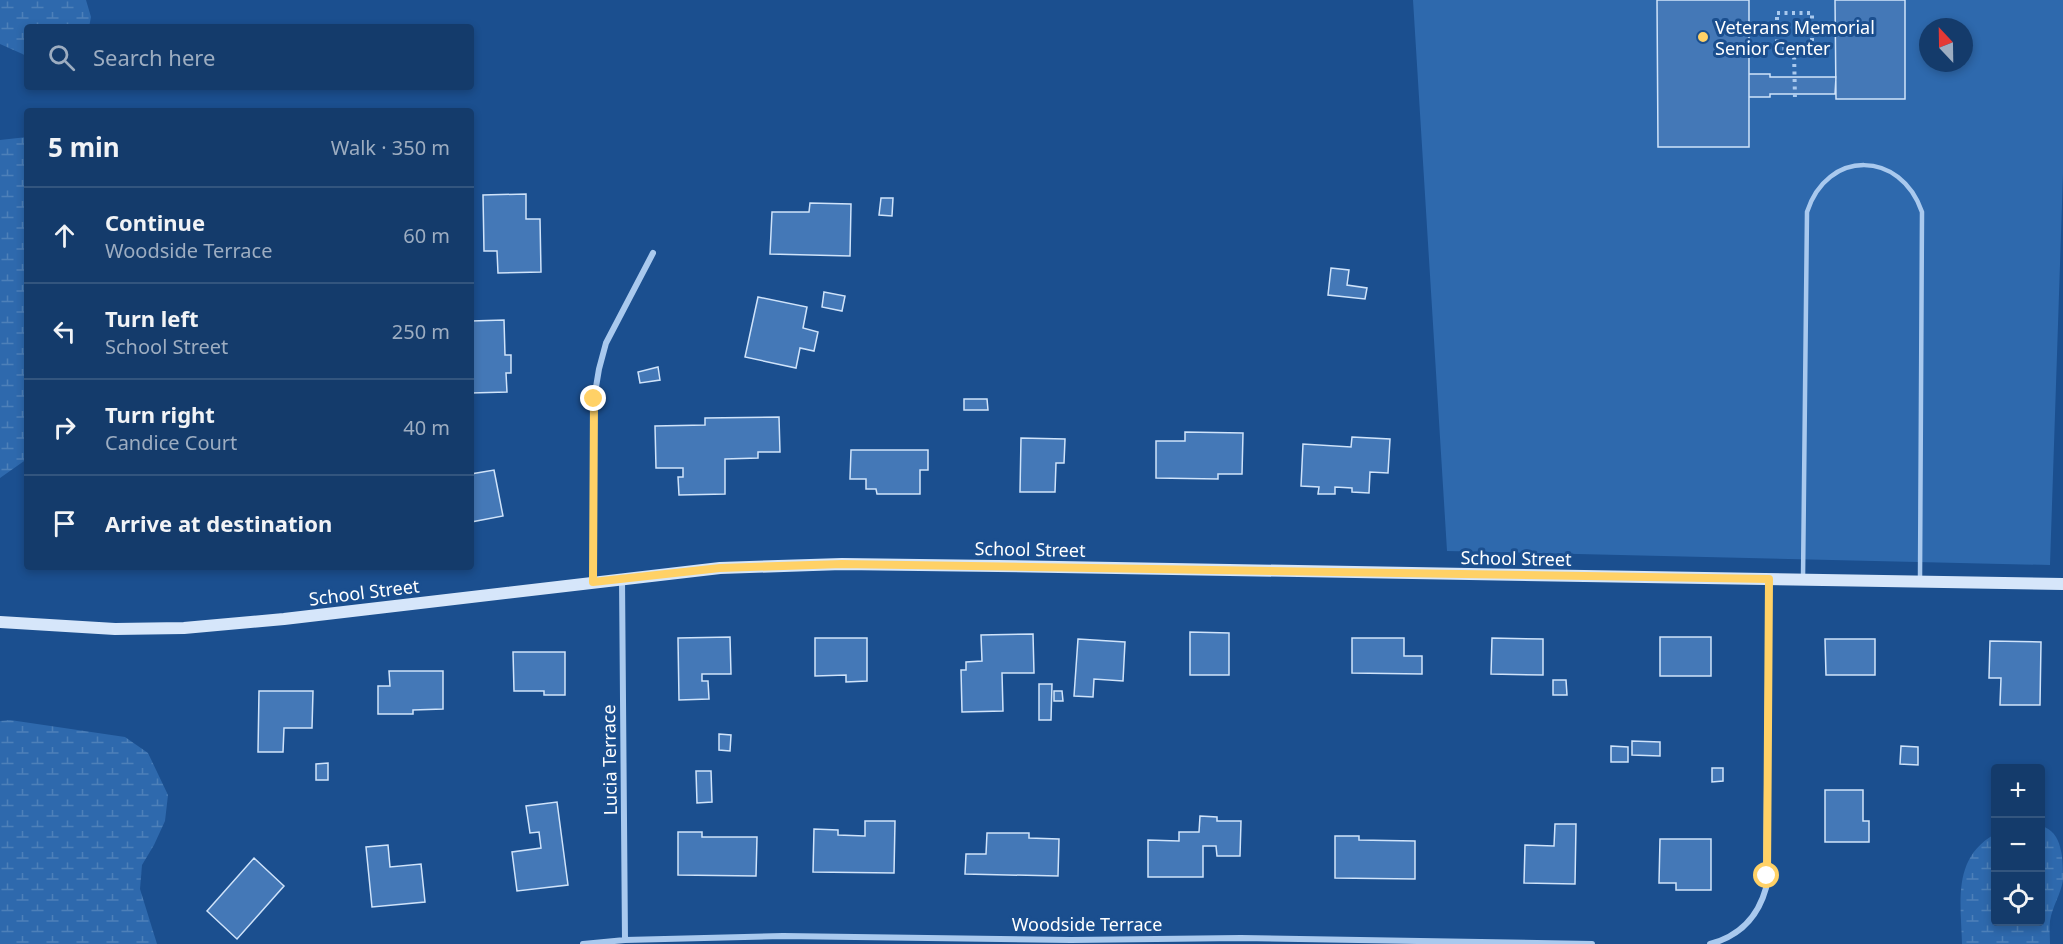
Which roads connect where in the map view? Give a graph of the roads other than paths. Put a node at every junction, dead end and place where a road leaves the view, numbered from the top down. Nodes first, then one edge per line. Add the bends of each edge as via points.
1 (653, 253) dead end
2 (622, 579) junction
3 (1769, 579) junction
4 (1803, 580) junction
5 (593, 582) junction
6 (1920, 582) junction
7 (2063, 584) edge
8 (0, 622) edge
9 (625, 940) junction
10 (1241, 941) edge
11 (583, 944) edge
12 (1592, 944) edge
13 (1710, 944) edge

1 - 5 street via 606,343 599,369 593,433
2 - 3 street, School Street via 720,568 842,564
2 - 5 street, School Street
2 - 9 street, Lucia Terrace
3 - 4 street, School Street
3 - 13 street via 1766,888 1750,921 1731,937
4 - 6 street, School Street
4 - 6 lane via 1807,212 1824,182 1842,170 1865,165 1901,178 1913,191 1922,212
5 - 8 street, School Street via 184,628 115,629
6 - 7 street, School Street
9 - 10 street, Woodside Terrace via 783,936
9 - 11 street, Woodside Terrace
10 - 12 street, Woodside Terrace

